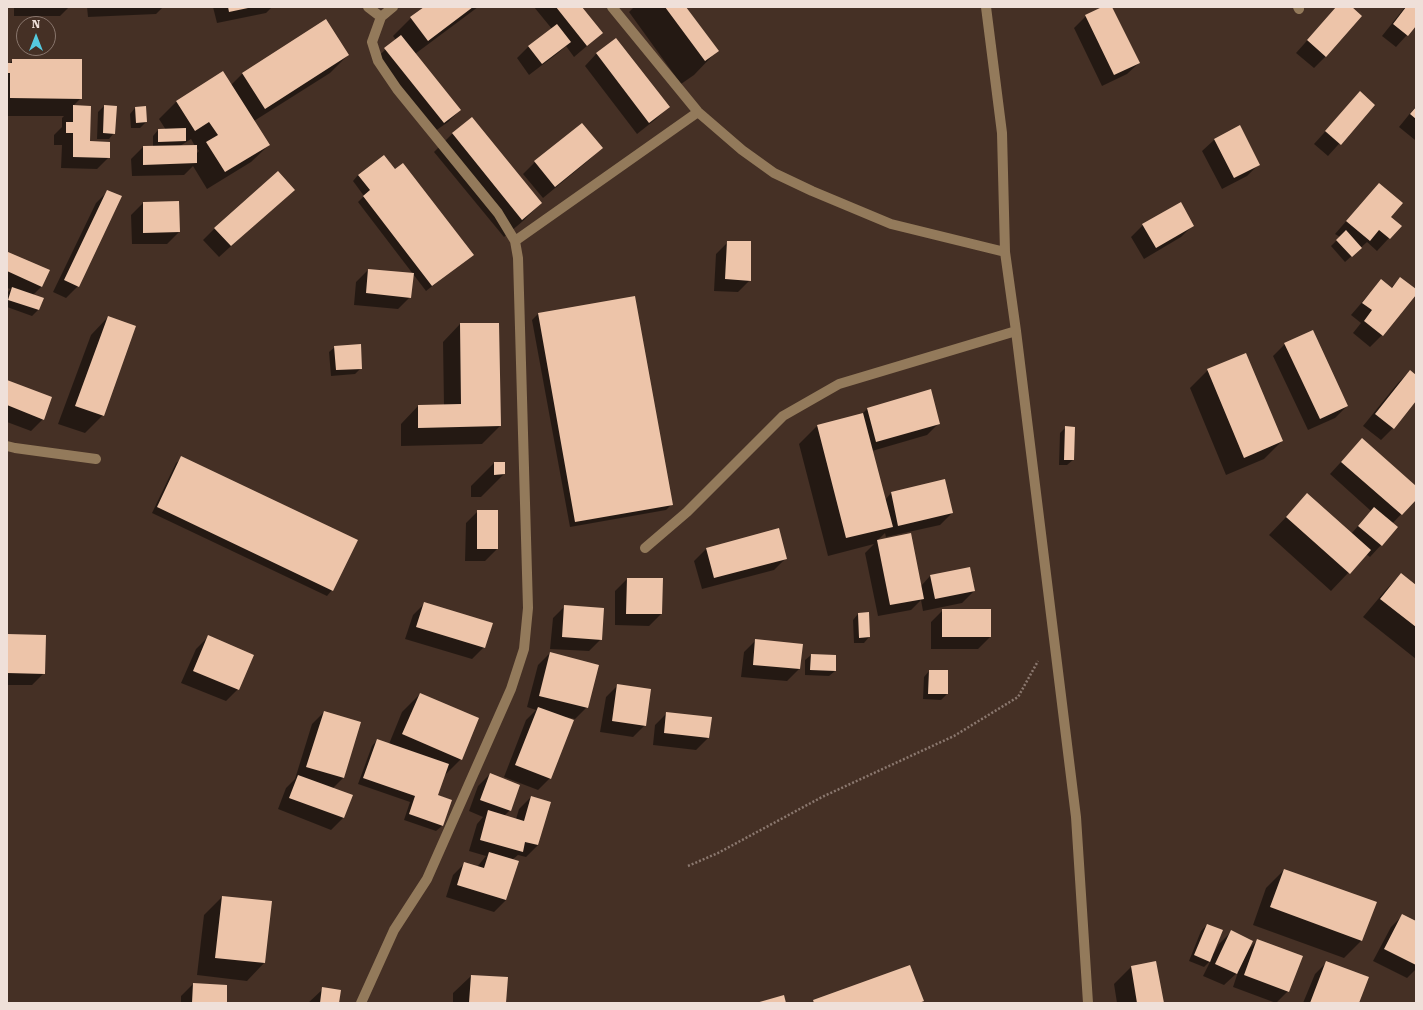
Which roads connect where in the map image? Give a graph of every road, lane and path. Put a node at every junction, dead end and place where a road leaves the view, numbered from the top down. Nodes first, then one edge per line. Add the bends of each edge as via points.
1 (368, 7) edge
2 (393, 7) edge
3 (612, 7) edge
4 (986, 7) edge
5 (381, 17) junction
6 (698, 112) junction
7 (515, 241) junction
8 (1005, 252) junction
9 (1016, 331) junction
10 (7, 446) edge
11 (96, 459) dead end
12 (645, 548) dead end
13 (1053, 634) junction
14 (688, 866) dead end
15 (361, 1003) edge
16 (1088, 1003) edge

1 - 5 street
2 - 5 street
3 - 6 street
4 - 8 street via 1002,133
5 - 7 street via 372,42 378,61 397,89 498,214
6 - 7 street
6 - 8 street via 774,174 891,224
7 - 15 street via 518,258 528,608 524,649 511,689 427,879 394,930
8 - 9 street
9 - 12 street via 838,384 783,416 687,512
9 - 13 street
10 - 11 street
13 - 14 path via 1018,697 954,736 822,797 718,853
13 - 16 street via 1076,817

